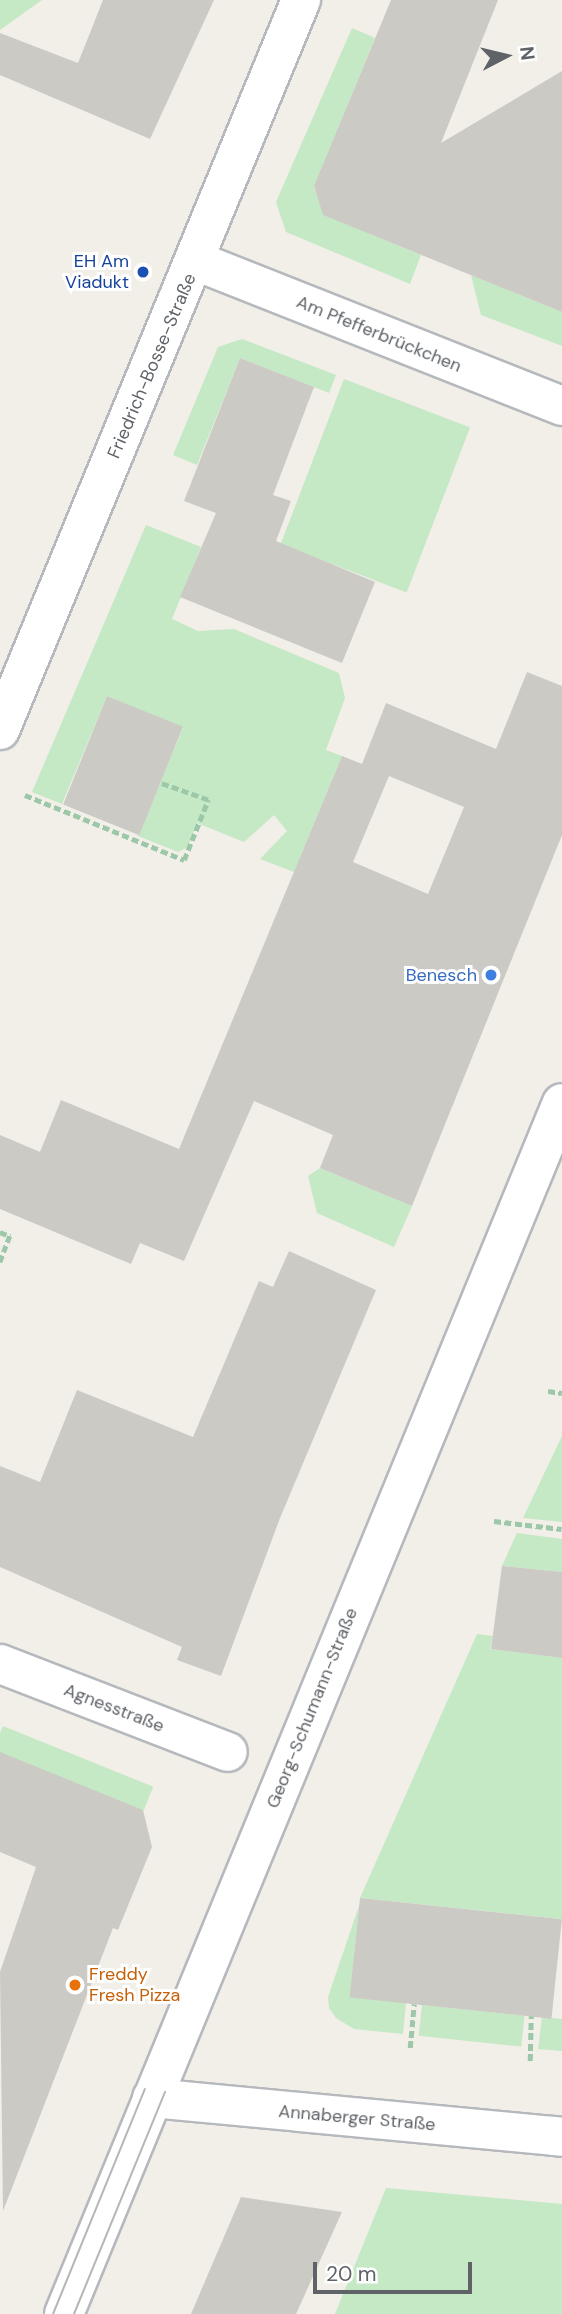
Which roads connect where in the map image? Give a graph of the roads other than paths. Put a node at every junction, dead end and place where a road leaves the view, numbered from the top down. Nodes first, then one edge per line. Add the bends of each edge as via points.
1 (301, 0) edge
2 (196, 261) junction
3 (562, 407) edge
4 (0, 730) edge
5 (562, 1103) edge
6 (0, 1664) edge
7 (228, 1752) dead end
8 (152, 2098) junction
9 (562, 2137) edge
10 (64, 2314) edge

1 - 2 street, Friedrich-Bosse-Straße
2 - 3 street, Am Pfefferbrückchen
2 - 4 street, Friedrich-Bosse-Straße
5 - 8 street, Georg-Schumann-Straße
6 - 7 street, Agnesstraße
8 - 9 street, Annaberger Straße
8 - 10 street, Georg-Schumann-Straße

